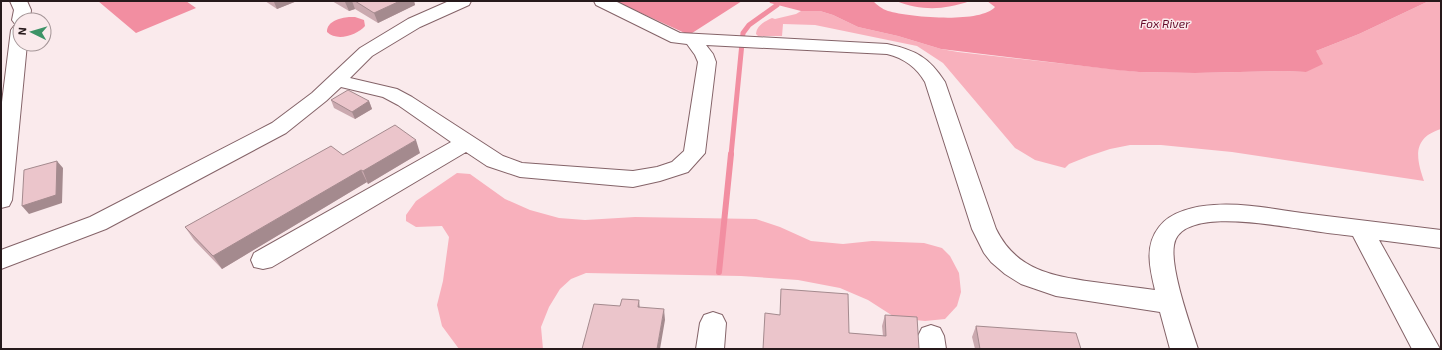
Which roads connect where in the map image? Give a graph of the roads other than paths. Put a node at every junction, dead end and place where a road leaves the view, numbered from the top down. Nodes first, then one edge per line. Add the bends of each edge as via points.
1 (602, 1) edge
2 (447, 4) edge
3 (693, 40) junction
4 (18, 52) edge
5 (336, 80) junction
6 (466, 142) junction
7 (1, 200) edge
8 (1361, 229) junction
9 (1441, 239) edge
10 (1, 260) edge
11 (263, 260) dead end
12 (1172, 303) junction
13 (713, 323) dead end
14 (710, 349) edge
15 (1184, 349) edge
16 (1426, 349) edge

1 - 3 lane via 670,36
2 - 5 lane via 366,52
3 - 6 lane via 707,62 694,153 680,167 632,179 520,170 495,162
3 - 12 lane via 716,39 887,49 900,52 922,63 935,82 984,229 1003,259 1020,271 1056,286
4 - 7 lane
5 - 6 lane via 390,93
5 - 10 lane via 280,128 98,222
6 - 11 lane
8 - 9 lane
8 - 12 lane via 1239,214 1214,213 1192,218 1171,228 1164,238 1162,247
8 - 16 lane
12 - 15 lane
13 - 14 lane

